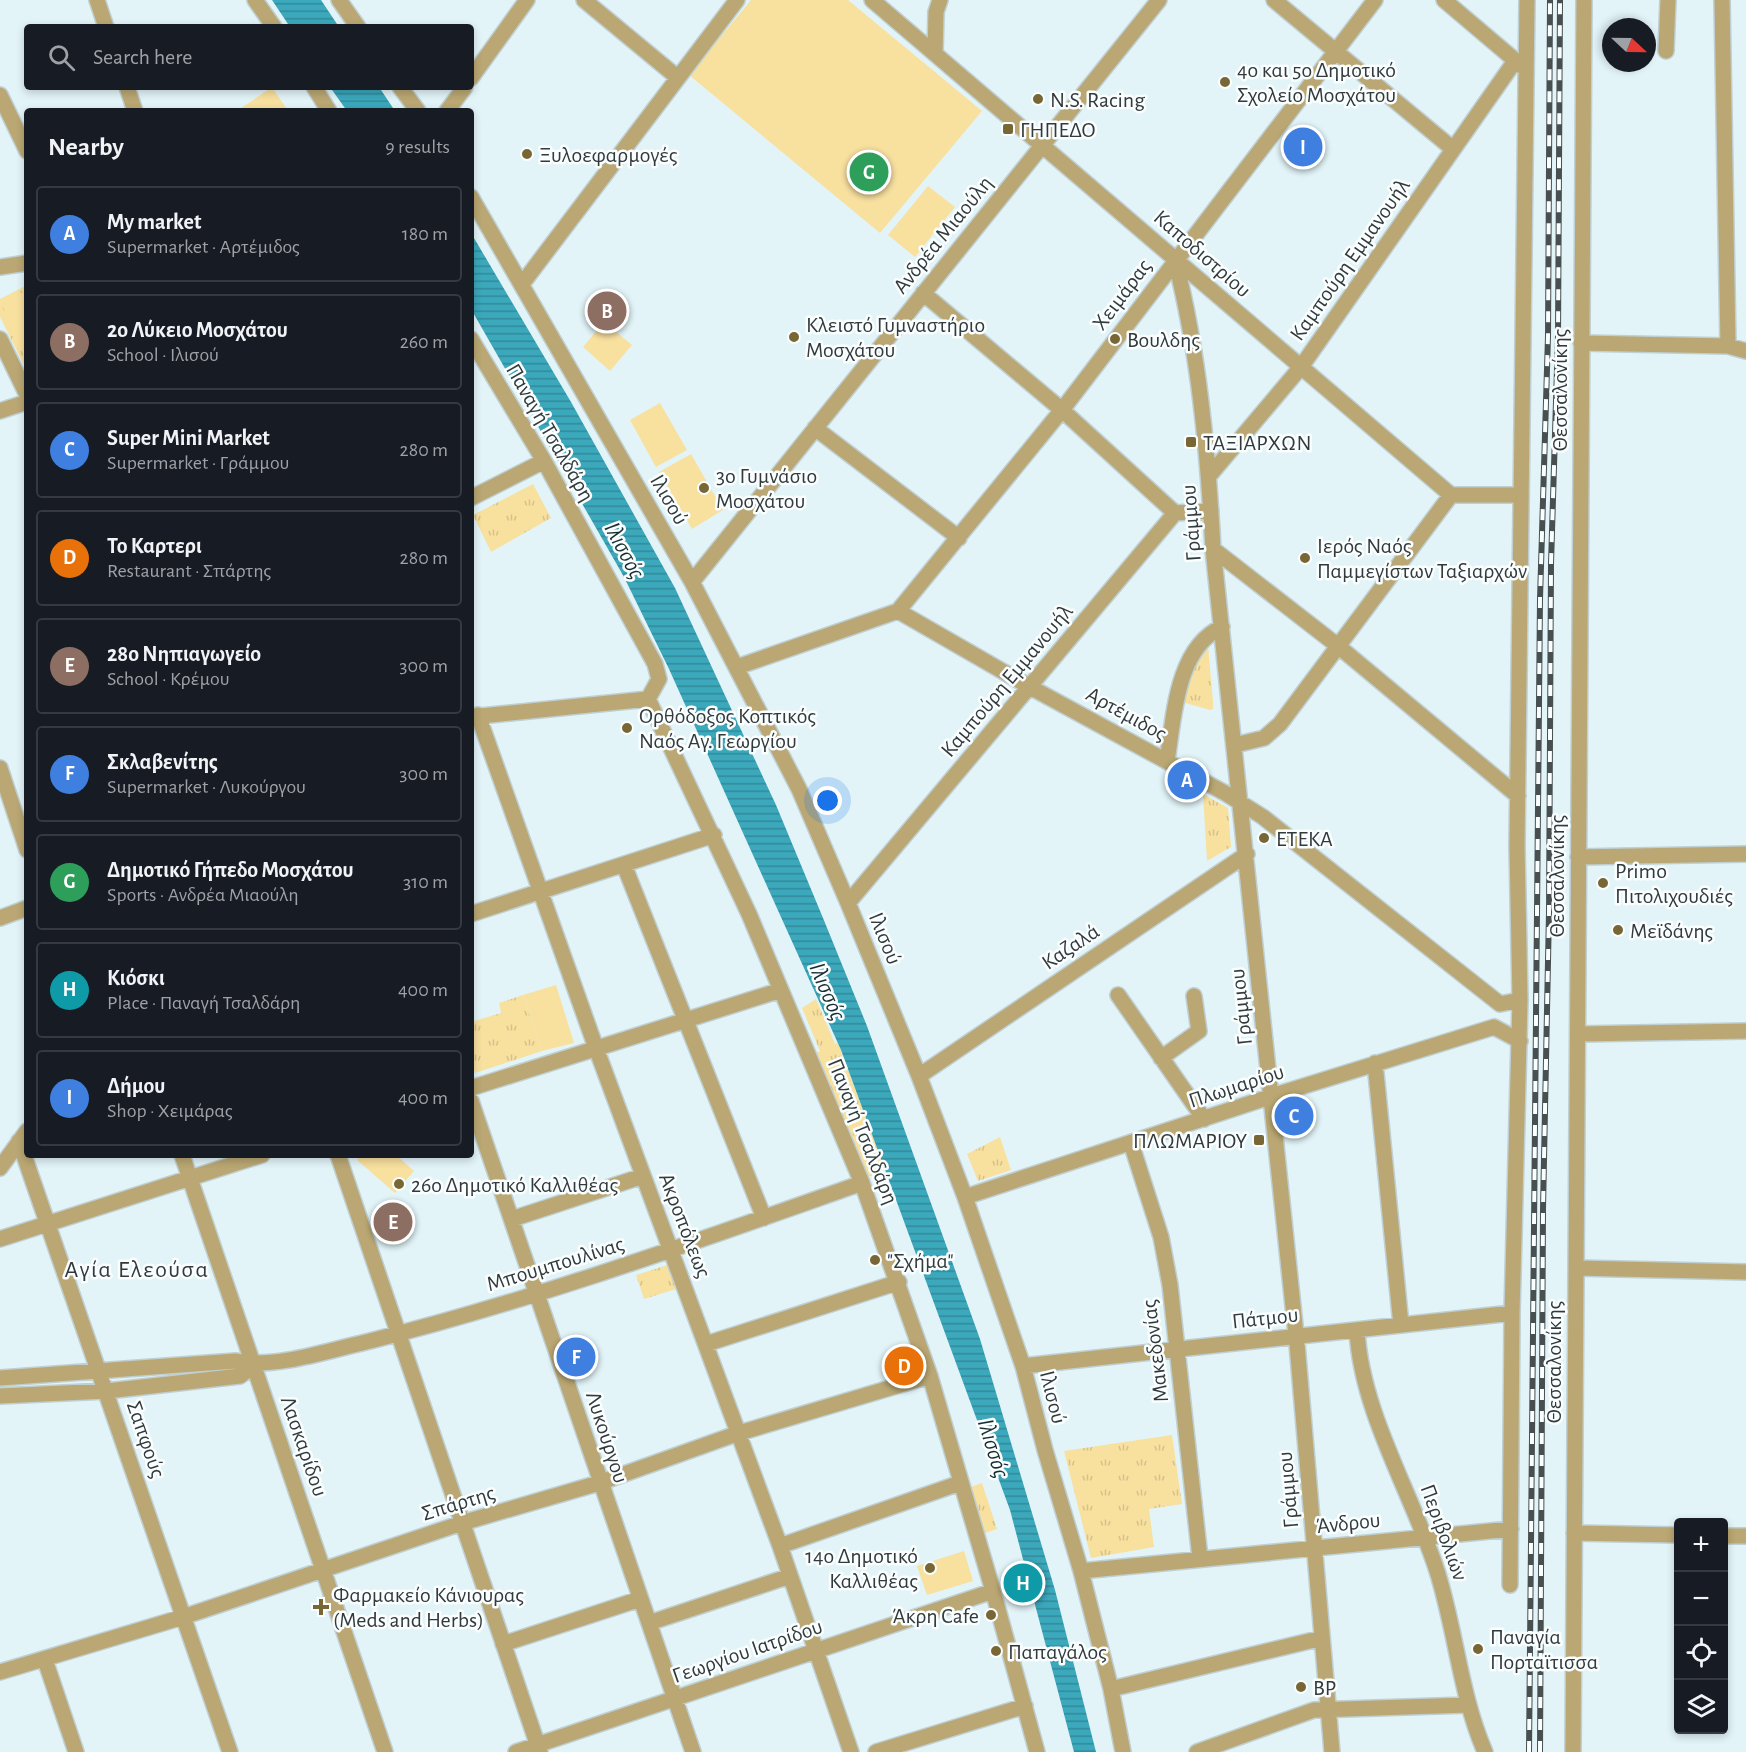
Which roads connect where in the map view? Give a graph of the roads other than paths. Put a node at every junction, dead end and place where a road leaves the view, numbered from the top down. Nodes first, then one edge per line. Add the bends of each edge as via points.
1 (83, 0) edge
2 (255, 0) edge
3 (339, 0) edge
4 (527, 0) edge
5 (584, 0) edge
6 (737, 0) edge
7 (872, 0) edge
8 (940, 0) edge
9 (1159, 0) edge
10 (1274, 0) edge
11 (1375, 0) edge
12 (1444, 0) edge
13 (1527, 0) edge
14 (1584, 0) edge
15 (1668, 0) edge
16 (1722, 0) edge
17 (99, 4) edge
18 (105, 24) edge
19 (272, 24) edge
20 (356, 24) edge
21 (1336, 51) junction
22 (1666, 51) dead end
23 (935, 54) junction
24 (1520, 65) junction
25 (474, 74) edge
26 (677, 77) junction
27 (128, 90) edge
28 (316, 90) edge
29 (402, 90) edge
30 (463, 90) edge
31 (0, 95) edge
32 (134, 108) edge
33 (327, 108) edge
34 (415, 108) edge
35 (449, 108) edge
36 (1043, 144) junction
37 (24, 145) edge
38 (1453, 148) junction
39 (474, 202) edge
40 (1175, 260) junction
41 (24, 263) edge
42 (0, 267) edge
43 (522, 284) junction
44 (924, 293) junction
45 (0, 339) edge
46 (1581, 343) junction
47 (474, 344) edge
48 (1728, 346) junction
49 (1746, 351) edge
50 (1301, 367) junction
51 (24, 389) edge
52 (24, 403) edge
53 (1062, 410) junction
54 (0, 411) edge
55 (815, 428) junction
56 (544, 461) junction
57 (1209, 476) junction
58 (1451, 495) junction
59 (1521, 495) junction
60 (474, 496) edge
61 (1211, 511) junction
62 (1175, 513) junction
63 (959, 538) junction
64 (1213, 549) junction
65 (692, 582) junction
66 (898, 610) junction
67 (1222, 627) junction
68 (1338, 646) junction
69 (737, 666) junction
70 (1030, 687) junction
71 (648, 699) junction
72 (475, 716) edge
73 (1235, 745) junction
74 (1167, 761) junction
75 (0, 768) edge
76 (1518, 796) junction
77 (1242, 803) junction
78 (714, 835) junction
79 (24, 841) edge
80 (1247, 854) junction
81 (1746, 854) edge
82 (1578, 857) junction
83 (624, 865) junction
84 (542, 890) junction
85 (848, 903) junction
86 (24, 909) edge
87 (474, 913) edge
88 (0, 918) edge
89 (781, 990) junction
90 (1118, 995) dead end
91 (1194, 996) dead end
92 (1520, 1000) junction
93 (686, 1019) junction
94 (1746, 1031) edge
95 (1579, 1034) junction
96 (1520, 1041) junction
97 (596, 1048) junction
98 (1161, 1058) junction
99 (1375, 1063) junction
100 (919, 1076) junction
101 (474, 1087) edge
102 (1272, 1096) junction
103 (474, 1110) edge
104 (1204, 1119) junction
105 (23, 1136) edge
106 (1131, 1143) junction
107 (30, 1158) edge
108 (183, 1158) edge
109 (253, 1158) edge
110 (339, 1158) edge
111 (0, 1168) edge
112 (643, 1176) junction
113 (190, 1178) junction
114 (862, 1183) junction
115 (965, 1197) junction
116 (764, 1218) junction
117 (512, 1219) junction
118 (49, 1223) junction
119 (0, 1239) edge
120 (672, 1250) junction
121 (1576, 1268) junction
122 (1746, 1272) edge
123 (899, 1282) junction
124 (536, 1293) junction
125 (1512, 1313) junction
126 (1401, 1325) junction
127 (1357, 1330) junction
128 (397, 1334) junction
129 (1296, 1336) junction
130 (706, 1344) junction
131 (1177, 1349) junction
132 (254, 1365) junction
133 (1023, 1366) junction
134 (100, 1371) junction
135 (930, 1376) junction
136 (0, 1378) edge
137 (107, 1391) junction
138 (0, 1396) edge
139 (736, 1434) junction
140 (599, 1483) junction
141 (960, 1483) junction
142 (462, 1523) junction
143 (1511, 1529) junction
144 (1574, 1533) junction
145 (1674, 1535) edge
146 (1728, 1536) edge
147 (1746, 1536) edge
148 (1426, 1538) junction
149 (780, 1546) junction
150 (1315, 1548) junction
151 (1200, 1558) junction
152 (323, 1569) junction
153 (1081, 1571) junction
154 (790, 1576) junction
155 (1510, 1585) dead end
156 (993, 1591) junction
157 (640, 1599) junction
158 (183, 1617) junction
159 (649, 1623) junction
160 (1322, 1638) junction
161 (503, 1644) junction
162 (816, 1651) junction
163 (45, 1660) junction
164 (0, 1672) edge
165 (1111, 1689) junction
166 (675, 1698) junction
167 (1025, 1706) junction
168 (1468, 1706) junction
169 (1327, 1709) junction
170 (538, 1748) edge
171 (76, 1752) edge
172 (230, 1752) edge
173 (386, 1752) edge
174 (516, 1752) edge
175 (693, 1752) edge
176 (851, 1752) edge
177 (876, 1752) edge
178 (1036, 1752) edge
179 (1123, 1752) edge
180 (1197, 1752) edge
181 (1332, 1752) edge
182 (1485, 1752) edge
183 (1573, 1752) edge

1 - 17 street
2 - 19 street
3 - 20 street
4 - 25 street
5 - 26 street
6 - 26 street
7 - 23 street, Καποδιστρίου
8 - 23 street
9 - 36 street, Ανδρέα Μιαούλη
10 - 21 street
11 - 21 street, Χειμάρας
12 - 24 street
13 - 24 street, Θεσσαλονίκης
14 - 46 street, Θεσσαλονίκης
15 - 22 street
16 - 48 street
17 - 18 street
21 - 38 street
21 - 40 street, Χειμάρας
23 - 36 street, Καποδιστρίου
24 - 38 street, Καμπούρη Εμμανουήλ
24 - 59 street, Θεσσαλονίκης
26 - 43 street
27 - 32 street
28 - 33 street
29 - 34 street
30 - 35 street
31 - 37 street
36 - 40 street, Καποδιστρίου
36 - 44 street, Ανδρέα Μιαούλη
38 - 50 street, Καμπούρη Εμμανουήλ
39 - 43 street, Ιλισού
40 - 50 street, Καποδιστρίου
40 - 53 street, Χειμάρας
40 - 57 street, Γράμμου via 1184,292
41 - 42 street
43 - 65 street, Ιλισού
44 - 53 street
44 - 55 street, Ανδρέα Μιαούλη
45 - 51 street
46 - 48 street
46 - 82 street, Θεσσαλονίκης
47 - 56 street, Παναγή Τσαλδάρη
48 - 49 street
50 - 57 street, Καμπούρη Εμμανουήλ
50 - 58 street, Καποδιστρίου
52 - 54 street
53 - 62 street
53 - 63 street, Χειμάρας
55 - 63 street
55 - 65 street, Ανδρέα Μιαούλη
56 - 60 street
56 - 71 street, Παναγή Τσαλδάρη via 655,664 659,679
57 - 61 street, Γράμμου
58 - 59 street
58 - 68 street
59 - 76 street, Θεσσαλονίκης
61 - 62 street
61 - 64 street, Γράμμου
62 - 70 street, Καμπούρη Εμμανουήλ
63 - 66 street, Χειμάρας
64 - 67 street, Γράμμου
64 - 68 street
65 - 69 street, Ιλισού
66 - 69 street
66 - 70 street, Αρτέμιδος
67 - 73 street, Γράμμου
67 - 74 street via 1202,639 1178,690
68 - 73 street via 1273,732 1256,742
68 - 76 street
69 - 85 street, Ιλισού via 799,789
70 - 74 street, Αρτέμιδος
70 - 85 street, Καμπούρη Εμμανουήλ
71 - 72 street
71 - 78 street, Παναγή Τσαλδάρη
72 - 84 street, Ακροπόλεως
73 - 77 street, Γράμμου
74 - 77 street, Αρτέμιδος
75 - 79 street
76 - 92 street, Θεσσαλονίκης
77 - 80 street, Γράμμου
77 - 92 street, Αρτέμιδος via 1282,829 1500,1004
78 - 83 street
78 - 89 street, Παναγή Τσαλδάρη
80 - 100 street, Καζαλά
80 - 102 street, Γράμμου
81 - 82 street
82 - 95 street, Θεσσαλονίκης
83 - 84 street
83 - 93 street
84 - 87 street
84 - 97 street, Ακροπόλεως
85 - 100 street, Ιλισού
86 - 88 street
89 - 93 street
89 - 114 street, Παναγή Τσαλδάρη
90 - 98 street
91 - 98 street via 1199,1031
92 - 96 street, Θεσσαλονίκης
93 - 97 street
93 - 116 street
94 - 95 street
95 - 121 street, Θεσσαλονίκης
96 - 99 street, Πλωμαρίου via 1494,1027
96 - 125 street, Θεσσαλονίκης
97 - 101 street
97 - 112 street, Ακροπόλεως
98 - 104 street
99 - 102 street, Πλωμαρίου
99 - 126 street
100 - 115 street, Ιλισού
102 - 104 street, Πλωμαρίου
102 - 129 street, Γράμμου
103 - 117 street, Λυκούργου
104 - 106 street, Πλωμαρίου
105 - 111 street
106 - 115 street, Πλωμαρίου
106 - 131 street, Μακεδονίας via 1161,1237
107 - 118 street, Σαπφούς
108 - 113 street, Λασκαρίδου
109 - 113 street
110 - 128 street
112 - 117 street
112 - 120 street, Ακροπόλεως
113 - 118 street
113 - 132 street, Λασκαρίδου
114 - 116 street, Μπουμπουλίνας
114 - 123 street, Παναγή Τσαλδάρη
115 - 133 street, Ιλισού
116 - 120 street, Μπουμπουλίνας
117 - 124 street, Λυκούργου
118 - 119 street
118 - 134 street, Σαπφούς
120 - 124 street, Μπουμπουλίνας
120 - 130 street, Ακροπόλεως
121 - 122 street
121 - 144 street, Θεσσαλονίκης
123 - 130 street
123 - 135 street, Παναγή Τσαλδάρη
124 - 128 street, Μπουμπουλίνας
124 - 140 street, Λυκούργου
125 - 126 street, Πάτμου
125 - 143 street, Θεσσαλονίκης
126 - 127 street, Πάτμου
127 - 129 street, Πάτμου
127 - 148 street, Περιβολιών via 1369,1396
128 - 132 street, Μπουμπουλίνας
128 - 142 street
129 - 131 street, Πάτμου
129 - 150 street, Γράμμου
130 - 139 street, Ακροπόλεως
131 - 133 street, Πάτμου
131 - 151 street, Μακεδονίας
132 - 134 street, Μπουμπουλίνας via 236,1361
132 - 137 street, Μπουμπουλίνας via 240,1376
132 - 152 street, Λασκαρίδου
133 - 153 street, Ιλισού
134 - 136 street, Μπουμπουλίνας
134 - 137 street, Σαπφούς
135 - 139 street, Σπάρτης
135 - 141 street, Παναγή Τσαλδάρη
137 - 138 street, Μπουμπουλίνας
137 - 158 street, Σαπφούς
139 - 140 street, Σπάρτης
139 - 149 street, Ακροπόλεως
140 - 142 street, Σπάρτης
140 - 157 street, Λυκούργου
141 - 149 street
141 - 156 street, Παναγή Τσαλδάρη
142 - 152 street, Σπάρτης
142 - 161 street
143 - 148 street, Άνδρου
143 - 155 street, Θεσσαλονίκης
144 - 145 street
144 - 183 street, Θεσσαλονίκης
146 - 147 street
148 - 150 street, Άνδρου
148 - 168 street, Περιβολιών via 1442,1589
149 - 154 street, Ακροπόλεως
150 - 151 street, Άνδρου
150 - 160 street, Γράμμου
151 - 153 street, Άνδρου
152 - 158 street, Σπάρτης
152 - 173 street, Λασκαρίδου
153 - 165 street, Ιλισού
154 - 159 street
154 - 162 street, Ακροπόλεως
156 - 162 street, Γεωργίου Ιατρίδου
156 - 167 street, Παναγή Τσαλδάρη
157 - 159 street, Λυκούργου
157 - 161 street
158 - 163 street, Σπάρτης
158 - 172 street, Σαπφούς
159 - 166 street, Λυκούργου
160 - 165 street
160 - 169 street, Γράμμου
161 - 170 street
162 - 166 street, Γεωργίου Ιατρίδου
162 - 176 street, Ακροπόλεως
163 - 164 street, Σπάρτης
163 - 171 street
165 - 179 street, Ιλισού
166 - 170 street, Γεωργίου Ιατρίδου
166 - 175 street, Λυκούργου
167 - 177 street
167 - 178 street, Παναγή Τσαλδάρη
168 - 169 street
168 - 182 street, Περιβολιών
169 - 180 street via 1314,1710
169 - 181 street, Γράμμου
170 - 174 street, Γεωργίου Ιατρίδου

